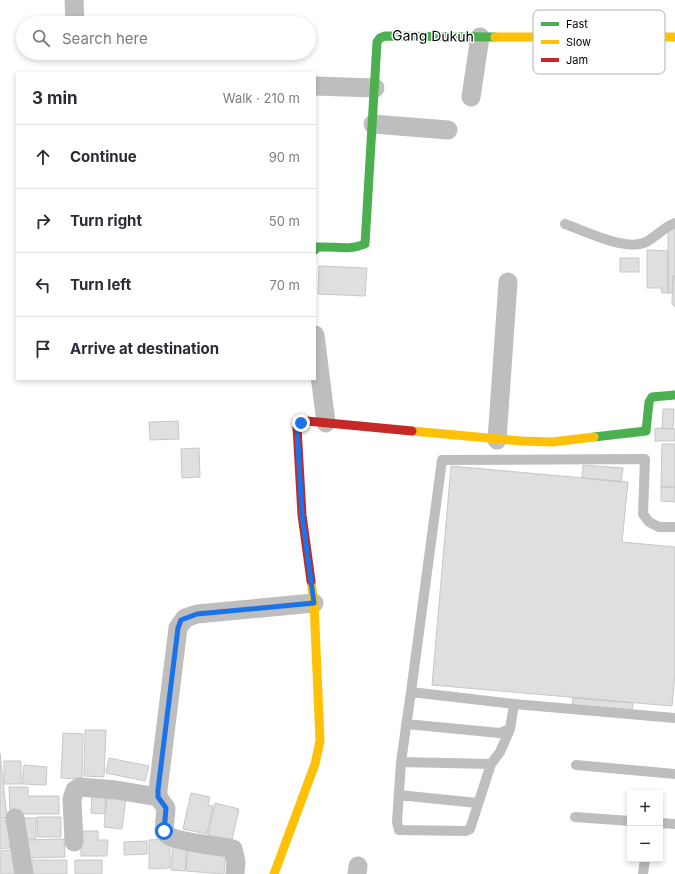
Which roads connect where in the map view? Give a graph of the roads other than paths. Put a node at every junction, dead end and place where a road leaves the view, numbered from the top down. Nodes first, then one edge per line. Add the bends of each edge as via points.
1 (74, 0) edge
2 (75, 16) edge
3 (480, 37) junction
4 (533, 37) edge
5 (316, 86) edge
6 (375, 88) junction
7 (470, 97) dead end
8 (373, 124) junction
9 (448, 130) dead end
10 (675, 223) edge
11 (565, 224) dead end
12 (316, 249) edge
13 (508, 282) dead end
14 (316, 343) edge
15 (675, 395) edge
16 (326, 423) junction
17 (497, 440) junction
18 (675, 527) edge
19 (314, 603) junction
20 (411, 692) junction
21 (514, 704) junction
22 (675, 718) edge
23 (406, 724) junction
24 (510, 729) junction
25 (401, 762) junction
26 (491, 764) junction
27 (576, 765) dead end
28 (675, 774) edge
29 (398, 795) junction
30 (158, 797) junction
31 (477, 803) junction
32 (575, 817) dead end
33 (15, 818) dead end
34 (627, 821) edge
35 (663, 823) edge
36 (675, 824) edge
37 (74, 842) dead end
38 (645, 862) edge
39 (24, 874) edge
40 (235, 874) edge
41 (274, 874) edge
42 (643, 874) edge

1 - 2 street
3 - 4 street, Gang Dukuh
3 - 6 street, Gang Dukuh via 380,38 377,42
3 - 7 street
5 - 6 street
6 - 8 street, Gang Dukuh
8 - 9 street
8 - 12 street, Gang Dukuh via 365,244 353,250 323,246
10 - 11 lane via 646,242 636,244 625,244
13 - 17 street
14 - 16 street
15 - 17 street via 652,397 648,402 646,431 552,442
16 - 17 street
16 - 19 street via 307,421 297,427 302,515
18 - 20 lane via 659,526 649,522 643,514 645,459 442,460
19 - 30 street via 197,614 181,620
19 - 41 street via 320,740 315,764
20 - 21 lane
20 - 23 lane
21 - 22 lane
21 - 24 lane
23 - 24 lane via 500,733
23 - 25 lane
24 - 26 lane via 500,752
25 - 26 lane
25 - 29 lane
26 - 31 lane
27 - 28 lane
29 - 31 lane
29 - 31 lane via 397,822 399,830 406,831 465,831 470,829
30 - 37 street via 80,787 75,790 72,799
30 - 40 street via 166,808 166,834 182,840 233,849
32 - 34 lane
33 - 39 street
35 - 36 lane
38 - 42 lane

